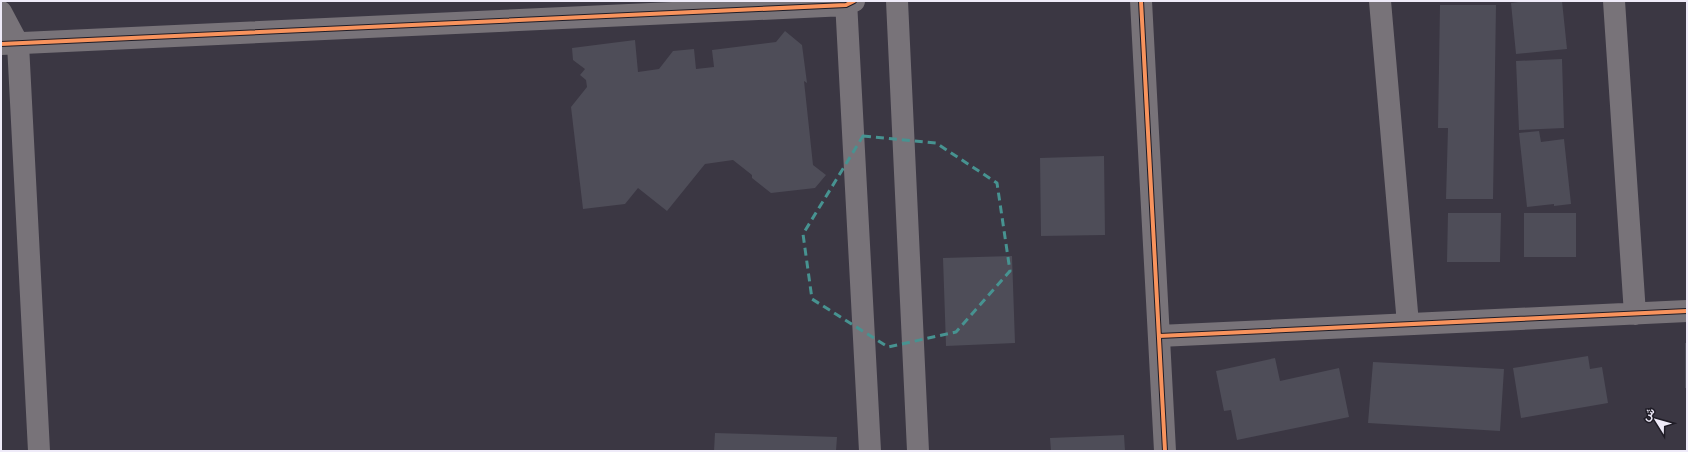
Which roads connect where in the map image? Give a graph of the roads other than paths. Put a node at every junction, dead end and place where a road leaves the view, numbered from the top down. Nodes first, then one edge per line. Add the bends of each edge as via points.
1 (897, 1) edge
2 (1141, 1) edge
3 (1380, 1) edge
4 (1614, 1) edge
5 (849, 2) edge
6 (1, 12) edge
7 (10, 44) edge
8 (1687, 311) edge
9 (1635, 314) junction
10 (1408, 324) junction
11 (1159, 336) junction
12 (39, 451) edge
13 (870, 451) edge
14 (918, 451) edge
15 (1165, 451) edge

1 - 14 street
2 - 11 street
3 - 10 street
4 - 9 street
5 - 7 street
5 - 13 street
6 - 7 street
7 - 12 street
8 - 9 street
9 - 10 street
10 - 11 street
11 - 15 street

